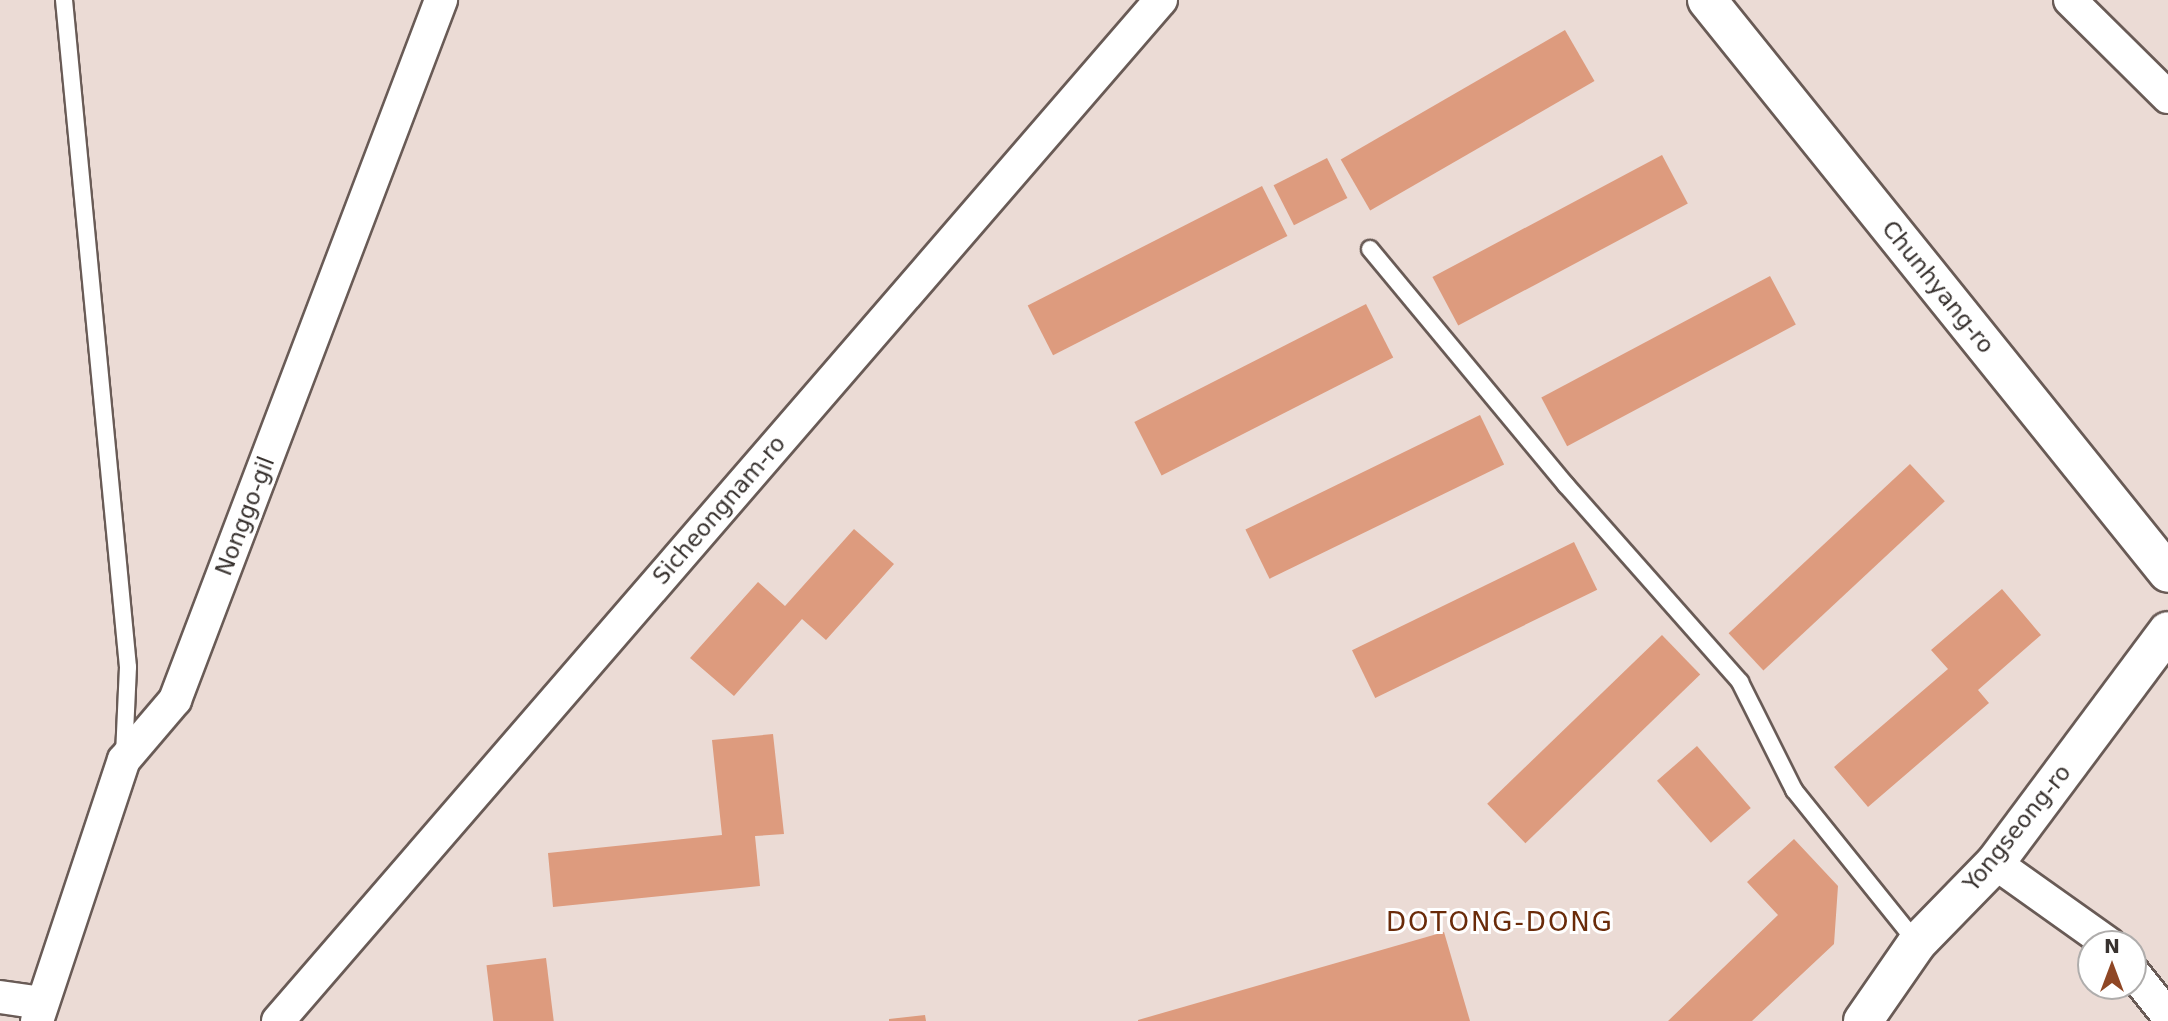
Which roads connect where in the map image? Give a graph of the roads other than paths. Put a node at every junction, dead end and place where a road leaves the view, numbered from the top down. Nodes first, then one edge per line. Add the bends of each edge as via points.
1 (64, 0) edge
2 (441, 0) edge
3 (1161, 0) edge
4 (1707, 0) edge
5 (2070, 0) edge
6 (2168, 97) edge
7 (1370, 249) dead end
8 (2168, 573) edge
9 (2168, 631) edge
10 (124, 760) junction
11 (1995, 863) junction
12 (2089, 930) edge
13 (1917, 943) junction
14 (2147, 991) edge
15 (0, 998) edge
16 (39, 1012) edge
17 (2168, 1019) edge
18 (278, 1021) edge
19 (1863, 1021) edge

1 - 10 lane via 128,667
2 - 10 street, Nonggo-gil via 175,700
3 - 18 street, Sicheongnam-ro
4 - 8 street, Chunhyang-ro
5 - 6 street
7 - 13 lane via 1566,485 1740,682 1794,790
9 - 11 street, Yongseong-ro
10 - 16 street, Nonggo-gil
11 - 12 street
11 - 13 street, Yongseong-ro
13 - 19 street, Yongseong-ro
14 - 17 street
15 - 16 street

